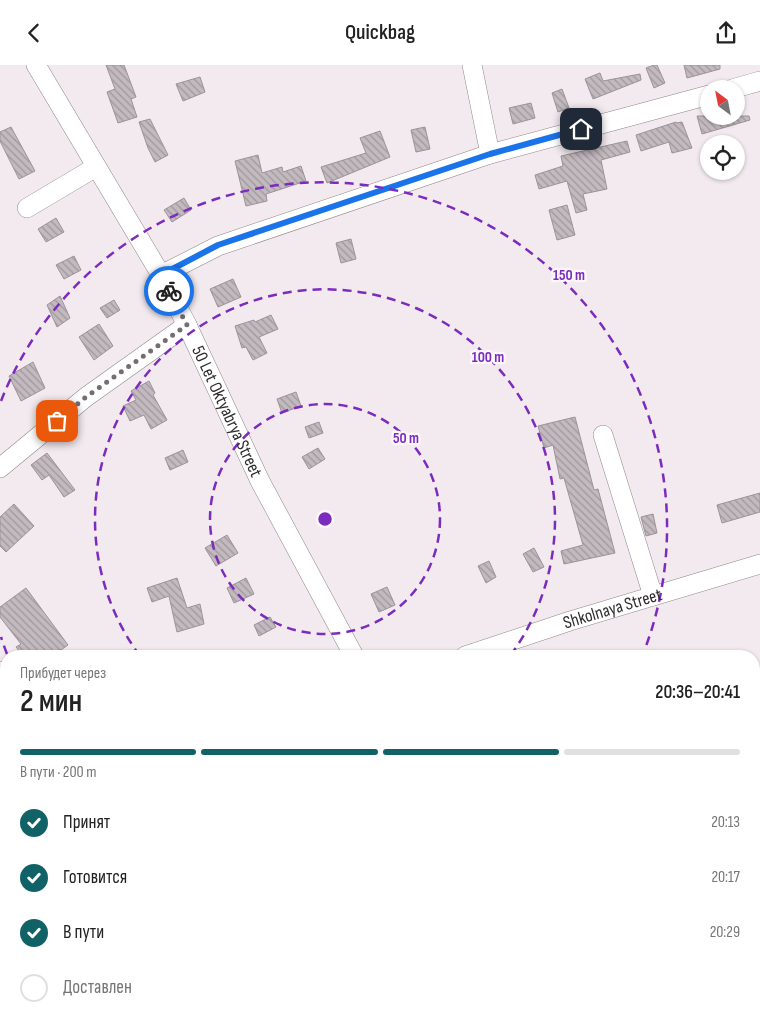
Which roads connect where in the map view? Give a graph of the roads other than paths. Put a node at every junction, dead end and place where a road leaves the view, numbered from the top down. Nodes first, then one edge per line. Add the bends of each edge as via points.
1 (36, 65) edge
2 (472, 65) edge
3 (760, 81) edge
4 (745, 85) edge
5 (700, 97) edge
6 (490, 154) junction
7 (96, 167) junction
8 (27, 208) dead end
9 (161, 275) junction
10 (187, 325) junction
11 (603, 435) dead end
12 (0, 468) edge
13 (760, 564) edge
14 (653, 596) junction
15 (351, 650) edge
16 (483, 650) edge

1 - 7 street, 50 Let Oktyabrya Street
2 - 6 street
3 - 4 street
5 - 6 street
6 - 9 street via 218,245
7 - 8 street
7 - 9 street, 50 Let Oktyabrya Street
9 - 10 street, 50 Let Oktyabrya Street
10 - 12 street via 86,397
10 - 15 street, 50 Let Oktyabrya Street via 260,481
11 - 14 street
13 - 14 street, Shkolnaya Street
14 - 16 street, Shkolnaya Street

